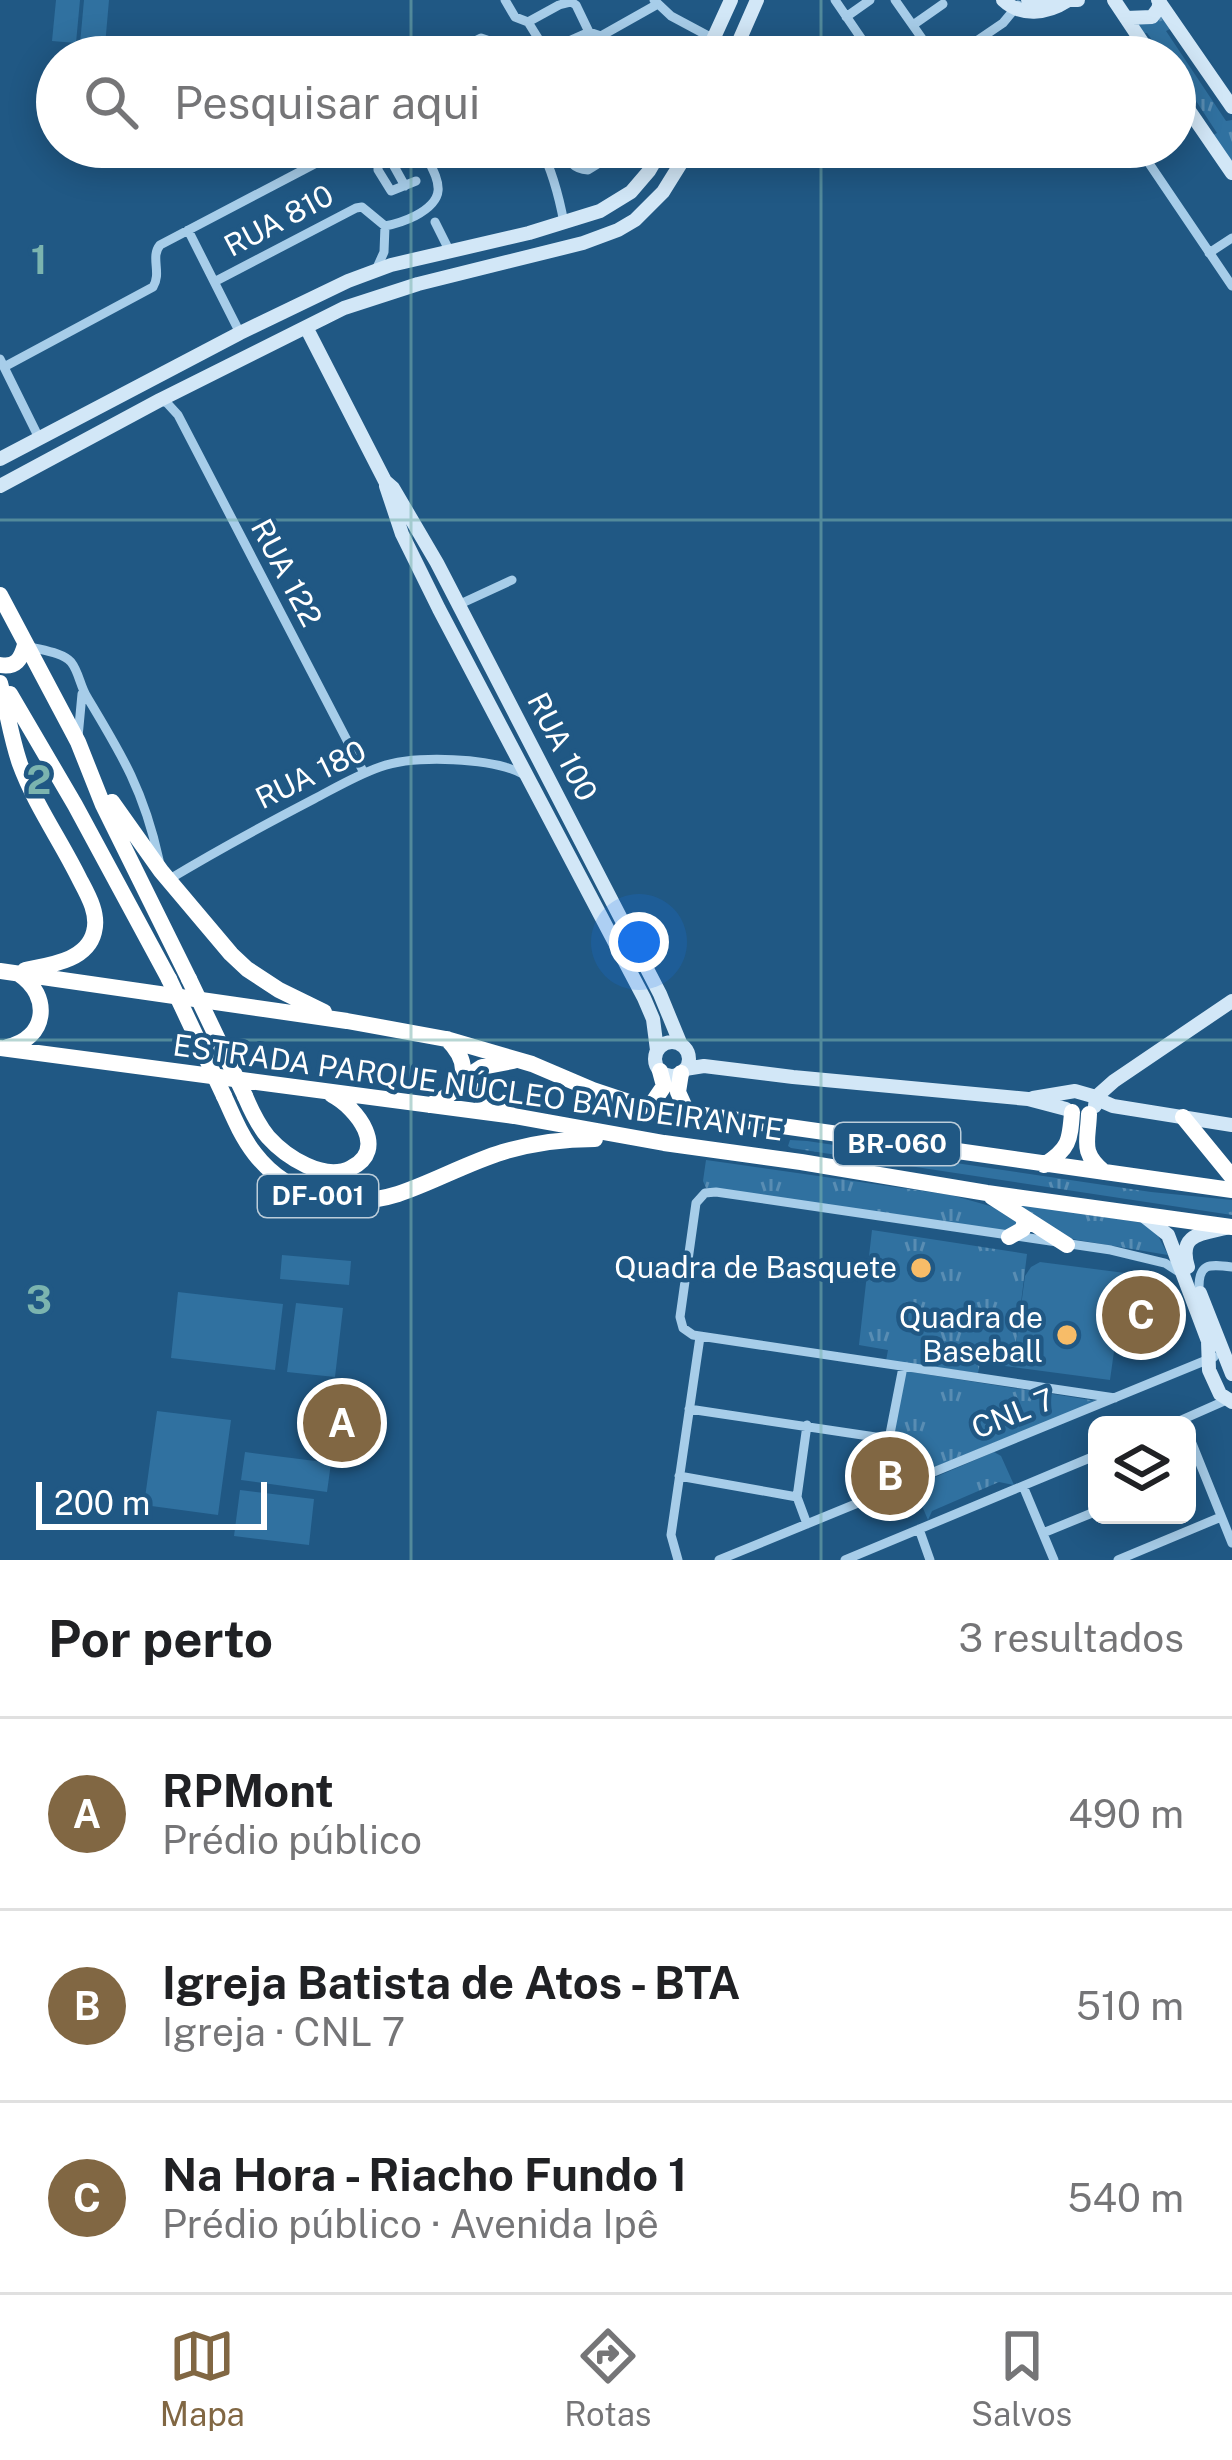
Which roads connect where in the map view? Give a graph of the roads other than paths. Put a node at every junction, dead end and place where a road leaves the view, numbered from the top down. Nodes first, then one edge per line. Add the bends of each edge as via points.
1 (505, 0) edge
2 (731, 0) edge
3 (757, 0) edge
4 (835, 0) edge
5 (870, 0) edge
6 (895, 0) edge
7 (1078, 0) edge
8 (1114, 0) edge
9 (1159, 1) edge
10 (655, 2) edge
11 (944, 2) edge
12 (1067, 2) edge
13 (1017, 3) edge
14 (846, 17) junction
15 (1126, 18) junction
16 (528, 22) junction
17 (914, 26) junction
18 (589, 32) junction
19 (535, 36) edge
20 (581, 36) edge
21 (708, 36) edge
22 (715, 36) edge
23 (741, 36) edge
24 (859, 36) edge
25 (921, 36) edge
26 (984, 36) edge
27 (1138, 36) edge
28 (1183, 36) edge
29 (1196, 55) edge
30 (1232, 107) edge
31 (1196, 121) edge
32 (307, 168) edge
33 (398, 168) edge
34 (431, 168) edge
35 (551, 168) edge
36 (651, 168) edge
37 (679, 168) edge
38 (1152, 168) edge
39 (1232, 173) edge
40 (410, 183) dead end
41 (631, 192) junction
42 (644, 210) junction
43 (435, 222) dead end
44 (564, 224) junction
45 (385, 226) junction
46 (188, 230) junction
47 (1232, 238) edge
48 (450, 252) junction
49 (1210, 253) junction
50 (413, 261) junction
51 (375, 272) junction
52 (216, 280) junction
53 (418, 284) junction
54 (1232, 286) edge
55 (378, 296) junction
56 (306, 326) junction
57 (241, 333) junction
58 (2, 363) edge
59 (160, 400) junction
60 (40, 440) junction
61 (2, 458) edge
62 (385, 481) junction
63 (7, 483) edge
64 (512, 580) dead end
65 (0, 595) edge
66 (458, 604) junction
67 (471, 630) junction
68 (454, 638) junction
69 (26, 645) junction
70 (0, 665) edge
71 (0, 681) edge
72 (82, 690) junction
73 (509, 744) junction
74 (80, 749) junction
75 (488, 761) junction
76 (364, 773) junction
77 (524, 775) junction
78 (554, 790) junction
79 (538, 797) junction
80 (611, 864) dead end
81 (596, 872) junction
82 (164, 875) junction
83 (9, 973) edge
84 (179, 980) junction
85 (1232, 1001) edge
86 (347, 1021) junction
87 (446, 1039) junction
88 (0, 1047) edge
89 (657, 1050) junction
90 (520, 1060) junction
91 (684, 1061) junction
92 (660, 1071) junction
93 (462, 1080) junction
94 (1114, 1081) junction
95 (326, 1092) junction
96 (1073, 1092) junction
97 (1028, 1099) junction
98 (429, 1105) junction
99 (645, 1107) junction
100 (1086, 1107) junction
101 (688, 1114) junction
102 (514, 1115) junction
103 (1183, 1117) junction
104 (1232, 1125) edge
105 (798, 1130) junction
106 (664, 1144) junction
107 (753, 1156) junction
108 (801, 1162) junction
109 (1044, 1165) junction
110 (1104, 1173) junction
111 (1232, 1177) edge
112 (1232, 1190) edge
113 (987, 1193) junction
114 (1140, 1214) junction
115 (1025, 1218) junction
116 (1232, 1227) edge
117 (1009, 1237) junction
118 (1066, 1245) junction
119 (1232, 1268) edge
120 (1184, 1276) junction
121 (1199, 1291) junction
122 (700, 1337) junction
123 (1214, 1361) junction
124 (903, 1367) junction
125 (1232, 1374) edge
126 (1228, 1397) edge
127 (1114, 1398) junction
128 (689, 1409) junction
129 (1196, 1417) edge
130 (807, 1425) junction
131 (889, 1439) junction
132 (1196, 1454) edge
133 (1088, 1459) edge
134 (1201, 1467) junction
135 (1196, 1469) edge
136 (679, 1476) junction
137 (906, 1484) junction
138 (1023, 1486) junction
139 (797, 1497) junction
140 (1088, 1515) edge
141 (1221, 1517) junction
142 (807, 1525) junction
143 (919, 1528) junction
144 (1043, 1533) junction
145 (1232, 1543) edge
146 (742, 1556) edge
147 (678, 1560) edge
148 (719, 1560) edge
149 (845, 1560) edge
150 (930, 1560) edge
151 (1054, 1560) edge
152 (1118, 1560) edge

1 - 16 street
2 - 22 street
3 - 23 street
4 - 14 street
5 - 14 street
6 - 17 street
7 - 12 street
8 - 15 street
9 - 15 street via 1151,17
9 - 28 street
10 - 18 street via 601,36
10 - 21 street
11 - 17 street
12 - 13 street via 1043,10
13 - 26 street
14 - 24 street
15 - 27 street
16 - 18 street via 571,2
16 - 19 street
17 - 25 street
18 - 20 street
29 - 30 street
31 - 39 street
32 - 46 street
33 - 40 street
34 - 45 street via 438,197 430,208
35 - 44 street
36 - 41 street
37 - 42 street
38 - 49 street
41 - 42 street
41 - 44 street
42 - 53 street via 583,243
43 - 48 street
44 - 48 street
45 - 51 street
45 - 52 street, RUA 810 via 356,208
46 - 52 street
46 - 58 street via 157,248 153,287
47 - 49 street
48 - 50 street
49 - 54 street
50 - 51 street
50 - 53 street
51 - 55 street
51 - 57 street
52 - 57 street
53 - 55 street
55 - 56 street
56 - 59 street
56 - 62 street, RUA 100
57 - 60 street
58 - 60 street
59 - 63 street
59 - 76 street, RUA 122 via 178,415
60 - 61 street
61 - 63 street
62 - 66 street, RUA 100
62 - 68 street, RUA 100 via 402,535
64 - 66 street
65 - 69 highway, DF-001
66 - 67 street, RUA 100
67 - 68 street
67 - 78 street, RUA 100
68 - 73 street, RUA 100
69 - 70 highway via 16,664
69 - 72 street via 64,657
69 - 74 highway, DF-001
71 - 83 highway via 20,763 88,895 95,927 78,954
71 - 84 highway, DF-001
72 - 74 street
72 - 82 street via 143,797
73 - 75 street
73 - 77 street, RUA 100
74 - 82 highway
74 - 84 highway, DF-001
75 - 76 street, RUA 180 via 412,760
75 - 77 street, RUA 180
76 - 82 street, RUA 180
77 - 79 street, RUA 100
78 - 79 street
78 - 81 street, RUA 100
79 - 89 street, RUA 100 via 653,1018
80 - 81 street
81 - 91 street, RUA 100 via 660,994
82 - 86 highway via 247,969
83 - 86 highway, ESTRADA PARQUE NÚCLEO BANDEIRANTE / BR-060
83 - 88 highway via 37,991 40,1016 23,1042
84 - 95 highway, DF-001, bridge via 265,1134 294,1159 347,1170 362,1160 367,1135 354,1109
84 - 106 highway, DF-001, bridge via 239,1130 266,1166 302,1191 358,1202 539,1142
85 - 94 street
86 - 87 highway, ESTRADA PARQUE NÚCLEO BANDEIRANTE / BR-060
87 - 90 highway, ESTRADA PARQUE NÚCLEO BANDEIRANTE / BR-060
87 - 93 highway via 462,1059
88 - 95 highway, ESTRADA PARQUE NÚCLEO BANDEIRANTE / BR-060
89 - 91 street via 670,1042
89 - 92 street
90 - 93 highway
90 - 99 highway, ESTRADA PARQUE NÚCLEO BANDEIRANTE / BR-060
91 - 92 street via 670,1076
91 - 97 street
91 - 101 highway via 678,1092
92 - 99 highway via 664,1086
93 - 98 highway
93 - 102 highway
94 - 96 street
94 - 100 street
95 - 98 highway, ESTRADA PARQUE NÚCLEO BANDEIRANTE / BR-060
96 - 97 street
96 - 100 street
96 - 100 street via 1064,1100
97 - 100 street
98 - 102 highway, ESTRADA PARQUE NÚCLEO BANDEIRANTE / BR-060
99 - 101 highway, ESTRADA PARQUE NÚCLEO BANDEIRANTE / BR-060
99 - 107 highway via 761,1131 767,1144
100 - 103 street
100 - 109 highway via 1061,1154
100 - 110 highway via 1088,1157
101 - 105 highway, ESTRADA PARQUE NÚCLEO BANDEIRANTE / BR-060
102 - 106 highway, ESTRADA PARQUE NÚCLEO BANDEIRANTE / BR-060
103 - 104 street
103 - 111 highway
105 - 108 highway via 785,1146
105 - 109 highway, ESTRADA PARQUE NÚCLEO BANDEIRANTE / BR-060
106 - 107 highway, ESTRADA PARQUE NÚCLEO BANDEIRANTE / BR-060
107 - 108 highway, ESTRADA PARQUE NÚCLEO BANDEIRANTE / BR-060
108 - 113 highway, ESTRADA PARQUE NÚCLEO BANDEIRANTE / BR-060
109 - 110 highway, ESTRADA PARQUE NÚCLEO BANDEIRANTE / BR-060
110 - 112 highway, ESTRADA PARQUE NÚCLEO BANDEIRANTE / BR-060
113 - 114 highway, ESTRADA PARQUE NÚCLEO BANDEIRANTE / BR-060
113 - 115 highway
114 - 116 highway, ESTRADA PARQUE NÚCLEO BANDEIRANTE / BR-060
114 - 120 street via 1164,1229
115 - 117 highway
115 - 118 highway
116 - 121 street via 1186,1245
117 - 118 street
117 - 122 street via 705,1193 695,1206 680,1317
118 - 120 street via 1165,1263
119 - 121 street via 1205,1268
120 - 123 street
121 - 123 street
122 - 124 street
122 - 128 street
123 - 125 street
123 - 126 street
123 - 127 street, CNL 7
124 - 127 street
124 - 131 street
126 - 129 street
127 - 137 street, CNL 7
128 - 130 street
128 - 136 street
130 - 131 street
130 - 139 street
131 - 137 street
132 - 134 street
133 - 138 street
134 - 135 street
134 - 141 street
136 - 139 street
136 - 147 street via 671,1535
137 - 142 street, CNL 7
138 - 143 street
138 - 144 street
139 - 142 street
140 - 144 street
141 - 145 street
141 - 152 street
142 - 146 street, CNL 7
143 - 149 street
143 - 150 street
144 - 151 street
146 - 148 street, CNL 7

